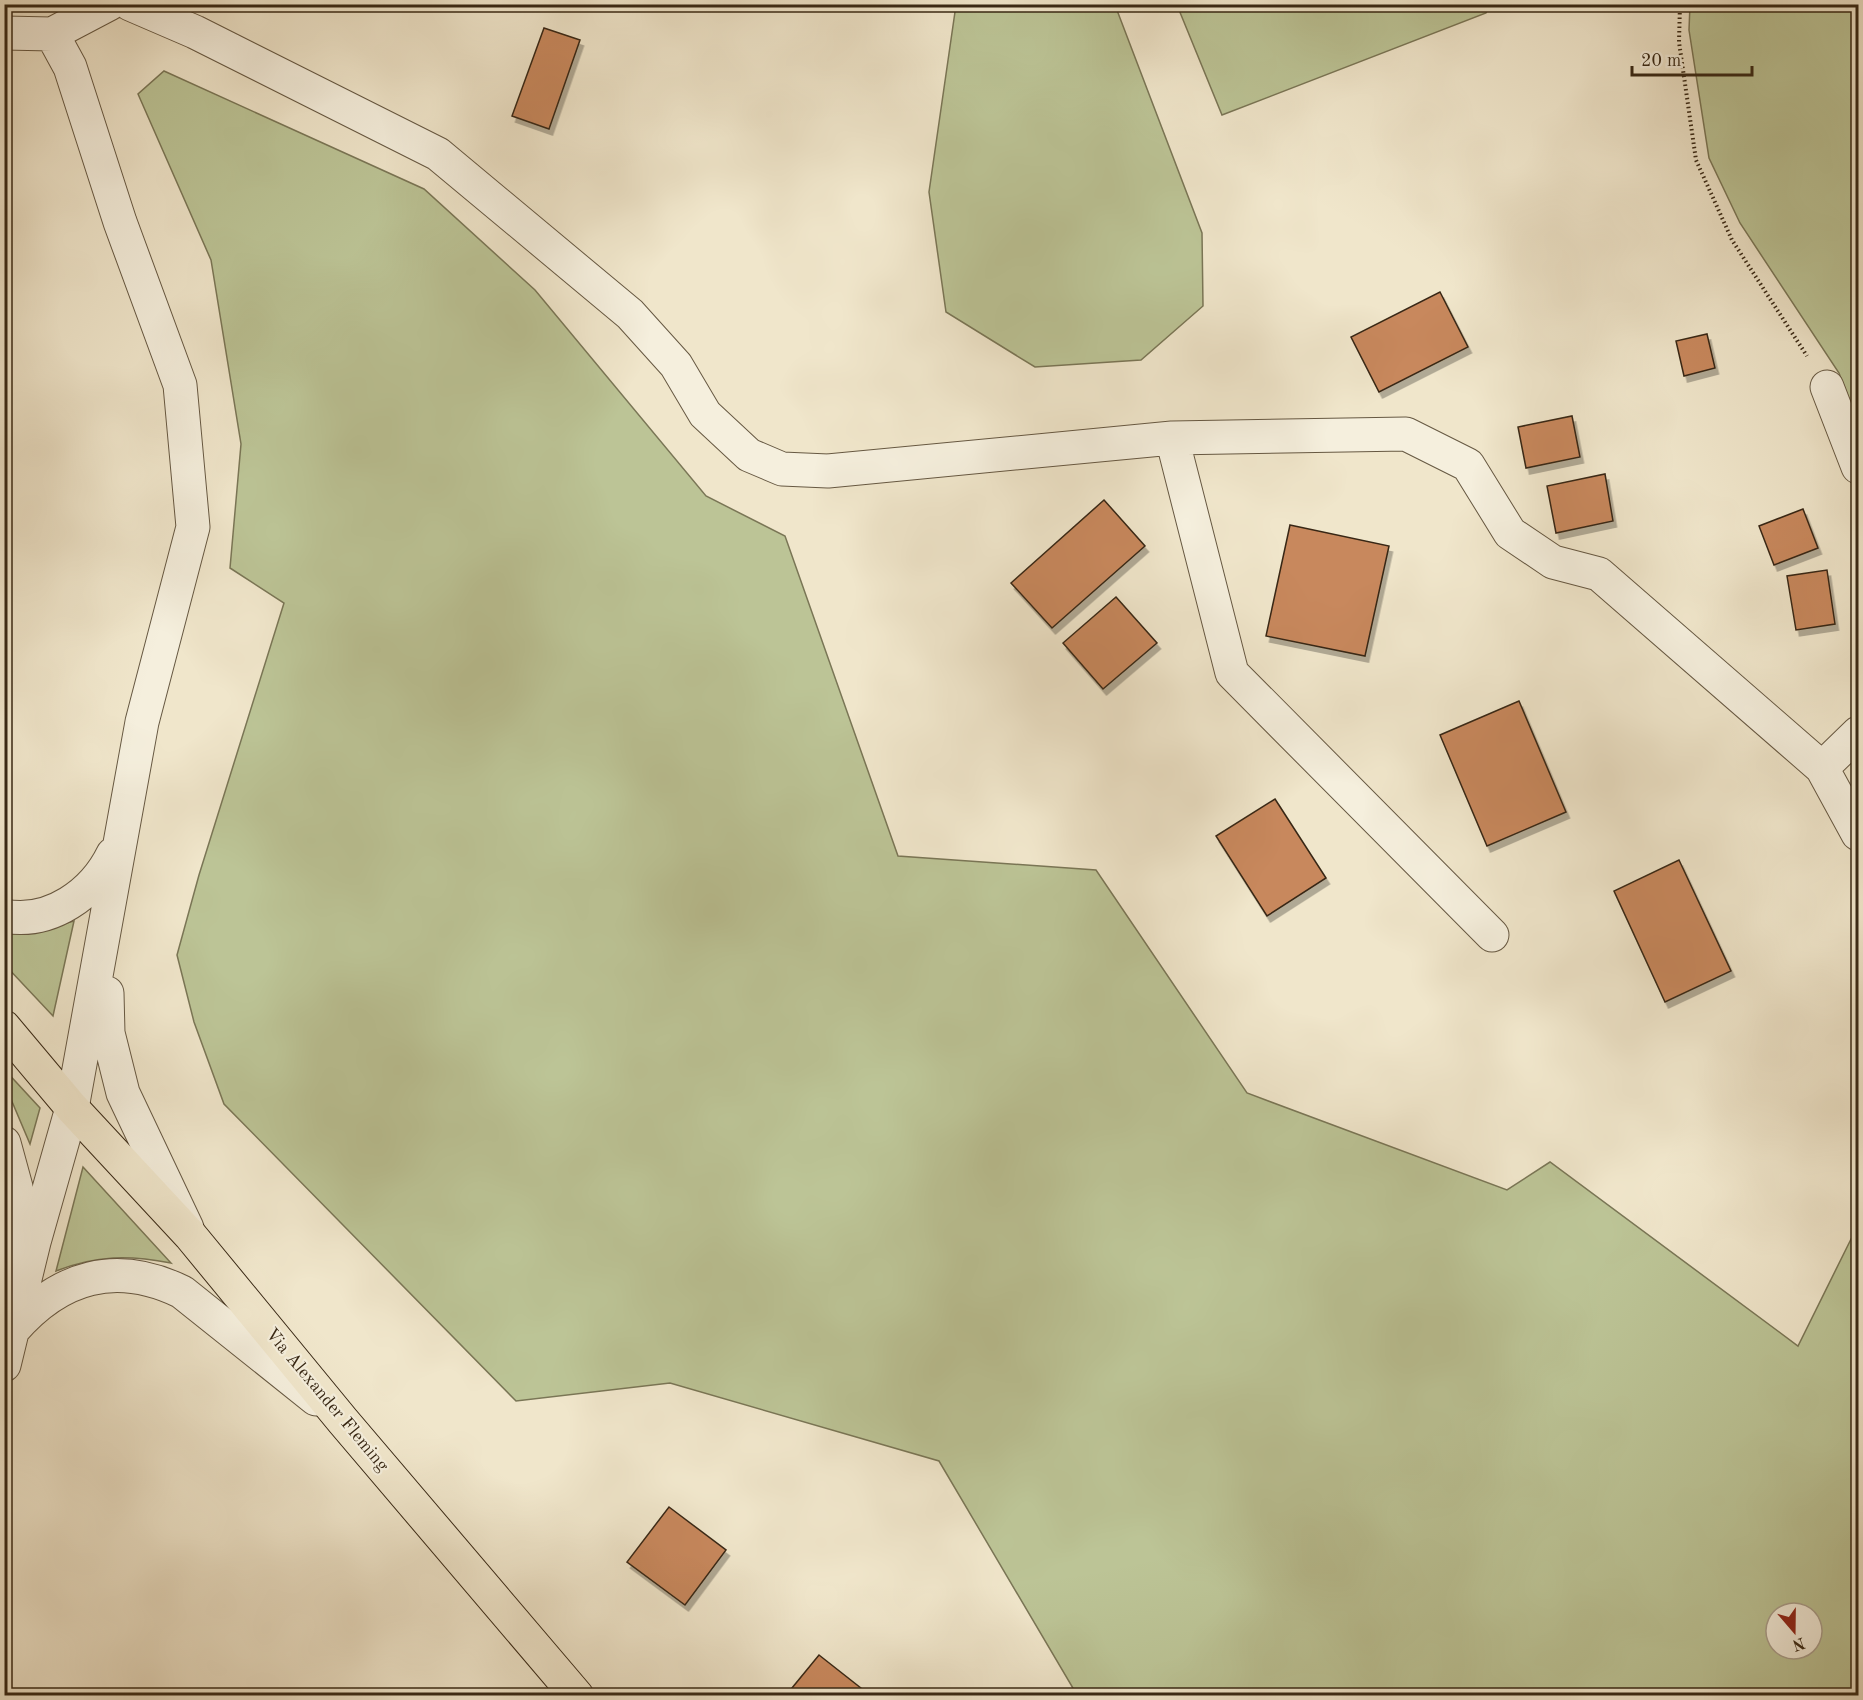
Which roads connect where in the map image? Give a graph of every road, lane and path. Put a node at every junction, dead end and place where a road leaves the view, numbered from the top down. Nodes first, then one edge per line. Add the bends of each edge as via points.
1 (109, 4) edge
2 (130, 4) edge
3 (1680, 4) edge
4 (4, 33) edge
5 (52, 33) junction
6 (1827, 387) joint
7 (1172, 438) junction
8 (1858, 467) edge
9 (1858, 733) edge
10 (1822, 768) junction
11 (122, 833) junction
12 (1858, 834) edge
13 (4, 916) edge
14 (105, 929) junction
15 (1492, 935) dead end
16 (4, 1027) edge
17 (72, 1108) junction
18 (4, 1143) edge
19 (190, 1235) junction
20 (13, 1330) junction
21 (4, 1365) edge
22 (343, 1421) junction
23 (577, 1695) edge

1 - 5 street
2 - 7 street via 195,32 438,154 630,314 676,365 705,414 749,455 782,469 828,471
3 - 6 path via 1679,42 1696,160 1732,240
4 - 5 street
5 - 11 street via 70,67 120,222 180,385 193,527 142,722
6 - 8 street
7 - 10 street via 1406,434 1447,454 1468,465 1510,533 1553,562 1599,574
7 - 15 street via 1232,673
9 - 10 street
10 - 12 street
11 - 13 street via 104,872 73,901 33,916
11 - 14 street
14 - 17 street
14 - 19 street via 108,1033 123,1093
16 - 17 main road, Via Alexander Fleming
17 - 19 main road, Via Alexander Fleming
17 - 20 street
18 - 20 street via 16,1187
19 - 22 main road, Via Alexander Fleming
20 - 21 street
20 - 22 street via 47,1297 92,1278 137,1276 161,1282 182,1292
22 - 23 main road, Via Alexander Fleming

